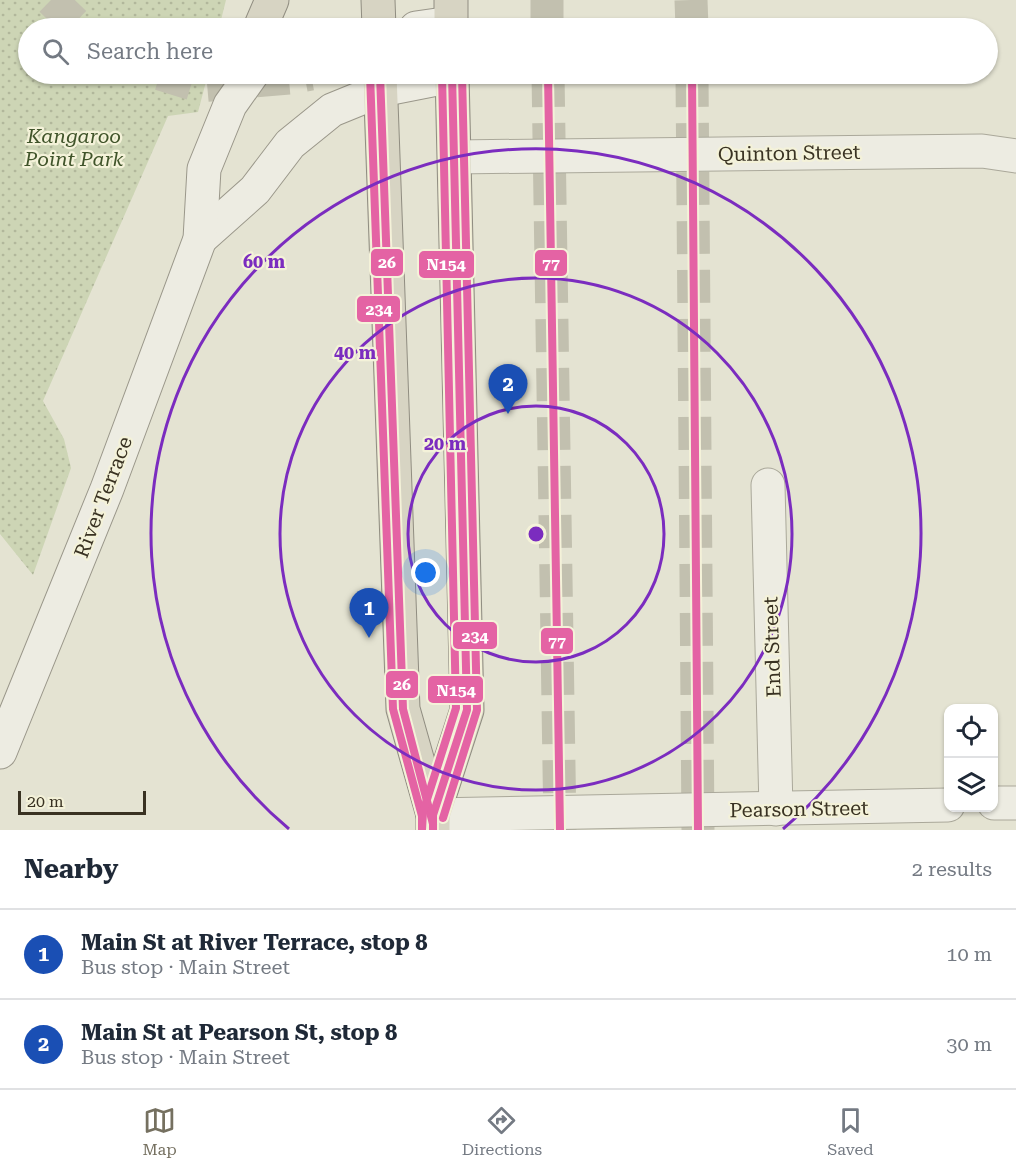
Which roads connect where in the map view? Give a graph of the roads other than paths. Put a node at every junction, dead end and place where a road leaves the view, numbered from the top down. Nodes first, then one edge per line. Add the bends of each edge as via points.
1 (272, 0) edge
2 (378, 0) edge
3 (264, 18) edge
4 (379, 18) edge
5 (245, 84) edge
6 (378, 84) edge
7 (381, 84) edge
8 (452, 84) edge
9 (1016, 156) edge
10 (454, 157) junction
11 (200, 239) junction
12 (768, 485) dead end
13 (0, 752) edge
14 (998, 803) edge
15 (1016, 803) edge
16 (944, 805) edge
17 (776, 809) junction
18 (433, 822) edge

1 - 3 highway
2 - 4 highway
5 - 11 street, River Terrace via 230,105 204,169
6 - 11 street, River Terrace via 312,124 273,164 255,190
7 - 18 highway via 403,709
8 - 10 highway
9 - 10 street, Quinton Street via 982,151
10 - 18 highway via 467,710
11 - 13 street, River Terrace via 107,489
12 - 17 street, End Street
14 - 15 street
16 - 17 street, Pearson Street
17 - 18 street, Pearson Street

